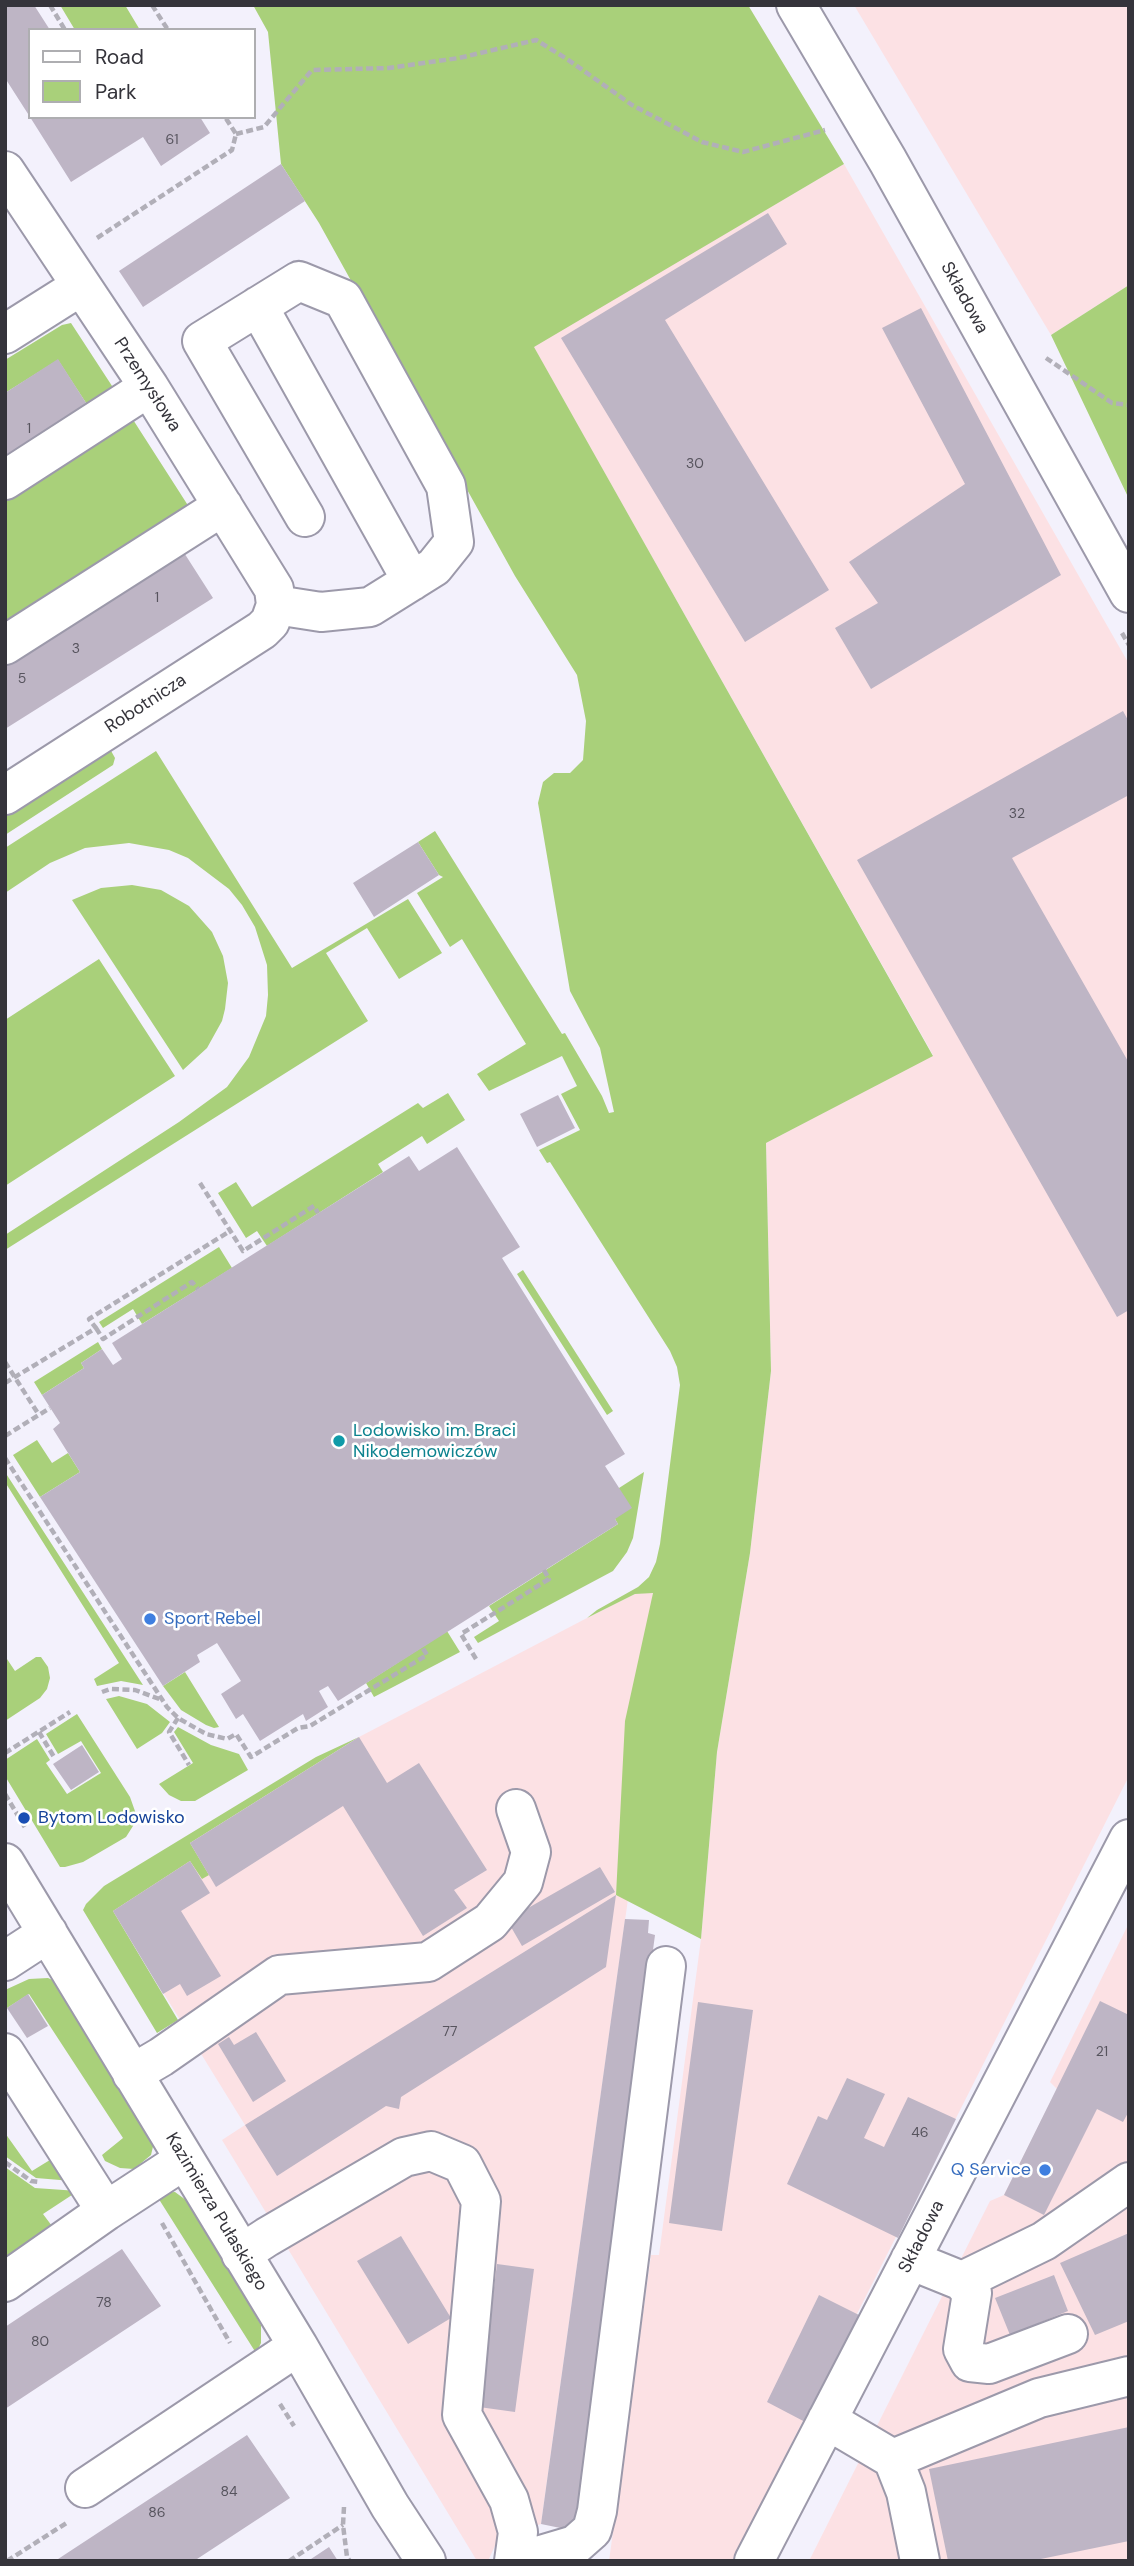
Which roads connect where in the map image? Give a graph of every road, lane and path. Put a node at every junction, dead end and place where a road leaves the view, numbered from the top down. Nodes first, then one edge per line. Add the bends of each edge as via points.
1 (50, 5) edge
2 (152, 5) edge
3 (796, 5) edge
4 (64, 28) edge
5 (167, 28) edge
6 (226, 119) edge
7 (837, 125) dead end
8 (236, 134) junction
9 (5, 171) edge
10 (72, 273) junction
11 (258, 306) junction
12 (5, 334) edge
13 (149, 387) junction
14 (5, 480) edge
15 (223, 506) junction
16 (305, 517) dead end
17 (412, 581) junction
18 (1129, 593) edge
19 (276, 605) junction
20 (5, 645) edge
21 (5, 795) edge
22 (200, 1183) dead end
23 (318, 1213) dead end
24 (230, 1231) junction
25 (198, 1289) dead end
26 (96, 1328) junction
27 (5, 1362) edge
28 (15, 1377) junction
29 (5, 1383) edge
30 (50, 1408) dead end
31 (39, 1415) junction
32 (5, 1436) edge
33 (5, 1458) edge
34 (544, 1570) dead end
35 (422, 1647) dead end
36 (476, 1659) dead end
37 (102, 1692) dead end
38 (162, 1700) junction
39 (70, 1712) dead end
40 (178, 1718) junction
41 (39, 1732) junction
42 (5, 1753) edge
43 (54, 1757) dead end
44 (189, 1765) dead end
45 (516, 1809) dead end
46 (1129, 1839) edge
47 (5, 1863) edge
48 (48, 1933) junction
49 (5, 1961) edge
50 (666, 1966) dead end
51 (5, 2053) edge
52 (132, 2074) junction
53 (184, 2160) junction
54 (1129, 2182) edge
55 (106, 2211) junction
56 (161, 2221) dead end
57 (241, 2255) junction
58 (910, 2260) junction
59 (962, 2281) junction
60 (5, 2282) edge
61 (1068, 2334) dead end
62 (298, 2346) junction
63 (255, 2374) junction
64 (1129, 2376) edge
65 (827, 2420) junction
66 (299, 2433) dead end
67 (894, 2459) junction
68 (344, 2501) dead end
69 (79, 2503) joint
70 (342, 2525) junction
71 (7, 2561) edge
72 (289, 2561) edge
73 (350, 2561) edge
74 (426, 2561) edge
75 (514, 2561) edge
76 (521, 2561) edge
77 (754, 2561) edge
78 (920, 2561) edge

1 - 4 path
2 - 5 path
3 - 18 street, Składowa
6 - 8 path
7 - 8 path via 743,152 702,142 632,105 536,40 389,68 312,70 264,127
8 - 10 path via 232,150
9 - 10 street, Przemysłowa
10 - 12 street
10 - 13 street, Przemysłowa
11 - 16 street via 202,341
11 - 17 street
11 - 17 street via 299,281 342,299 446,486 454,542 434,567
13 - 14 street
13 - 15 street, Przemysłowa
15 - 19 street, Przemysłowa via 274,589
15 - 20 street
17 - 19 street via 370,607 321,612
19 - 21 street, Robotnicza via 262,630
22 - 24 path
23 - 24 path via 314,1206 243,1251
24 - 26 path via 89,1319
25 - 26 path via 192,1282 103,1339
26 - 28 path
27 - 28 path
28 - 29 path
28 - 31 path
30 - 31 path
31 - 32 path
33 - 38 path
34 - 36 path via 549,1579 461,1634
35 - 40 path via 427,1655 251,1757 236,1734 227,1739 206,1734
37 - 38 path via 135,1690
38 - 40 path
39 - 41 path
40 - 44 path via 169,1732
41 - 42 path
41 - 43 path
45 - 52 street via 531,1852 523,1882 490,1922 428,1962 279,1975
46 - 58 street, Składowa
47 - 48 street, Kazimierza Pułaskiego
48 - 49 street
48 - 52 street, Kazimierza Pułaskiego
50 - 76 street via 597,2511 592,2530 575,2545
51 - 55 street
52 - 53 street, Kazimierza Pułaskiego
53 - 55 street
53 - 57 street, Kazimierza Pułaskiego
54 - 59 street via 1044,2241
55 - 60 street
56 - 63 path via 239,2359
57 - 62 street, Kazimierza Pułaskiego
57 - 75 street via 404,2157 431,2151 461,2164 481,2201 462,2415 509,2500 518,2532
58 - 59 street
58 - 65 street, Składowa
59 - 61 street via 972,2293 963,2349 970,2361 989,2364
62 - 63 street
62 - 74 street, Kazimierza Pułaskiego
63 - 66 path
63 - 69 street
64 - 67 street via 1038,2398
65 - 67 street
65 - 77 street, Składowa
67 - 78 street
68 - 70 path
69 - 71 path
70 - 72 path
70 - 73 path

